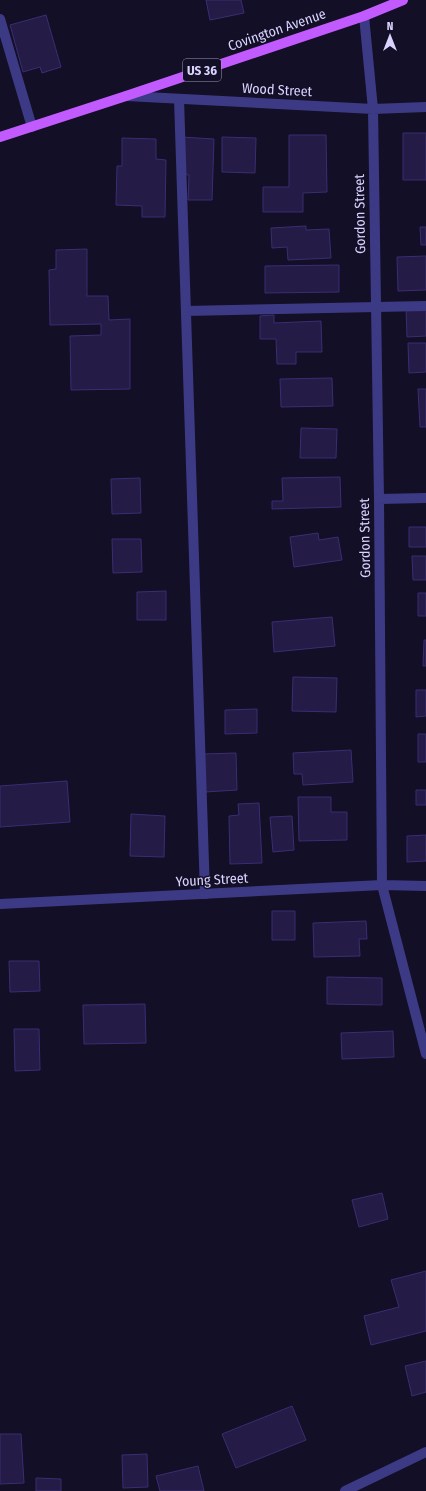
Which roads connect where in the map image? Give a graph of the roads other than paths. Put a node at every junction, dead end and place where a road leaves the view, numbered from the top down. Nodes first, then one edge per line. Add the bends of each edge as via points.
1 (401, 0) edge
2 (364, 16) junction
3 (0, 19) edge
4 (126, 96) junction
5 (179, 99) junction
6 (426, 107) edge
7 (372, 109) junction
8 (32, 126) junction
9 (0, 137) edge
10 (426, 306) edge
11 (376, 308) junction
12 (186, 311) junction
13 (426, 498) edge
14 (379, 499) junction
15 (382, 885) junction
16 (426, 886) edge
17 (205, 894) junction
18 (0, 904) edge
19 (426, 1054) edge
20 (426, 1452) edge
21 (345, 1491) edge

1 - 2 main road, Covington Avenue / US 36
2 - 4 main road, Covington Avenue / US 36
2 - 7 street, Gordon Street
3 - 8 street
4 - 5 street, Wood Street
4 - 8 main road, Covington Avenue / US 36
5 - 7 street, Wood Street
5 - 12 street
6 - 7 street, Wood Street
7 - 11 street, Gordon Street
8 - 9 main road, Covington Avenue / US 36
10 - 11 street
11 - 12 street
11 - 14 street, Gordon Street
12 - 17 street
13 - 14 street
14 - 15 street, Gordon Street
15 - 16 street, Young Street
15 - 17 street, Young Street
15 - 19 street, Gordon Street
17 - 18 street, Young Street
20 - 21 street

